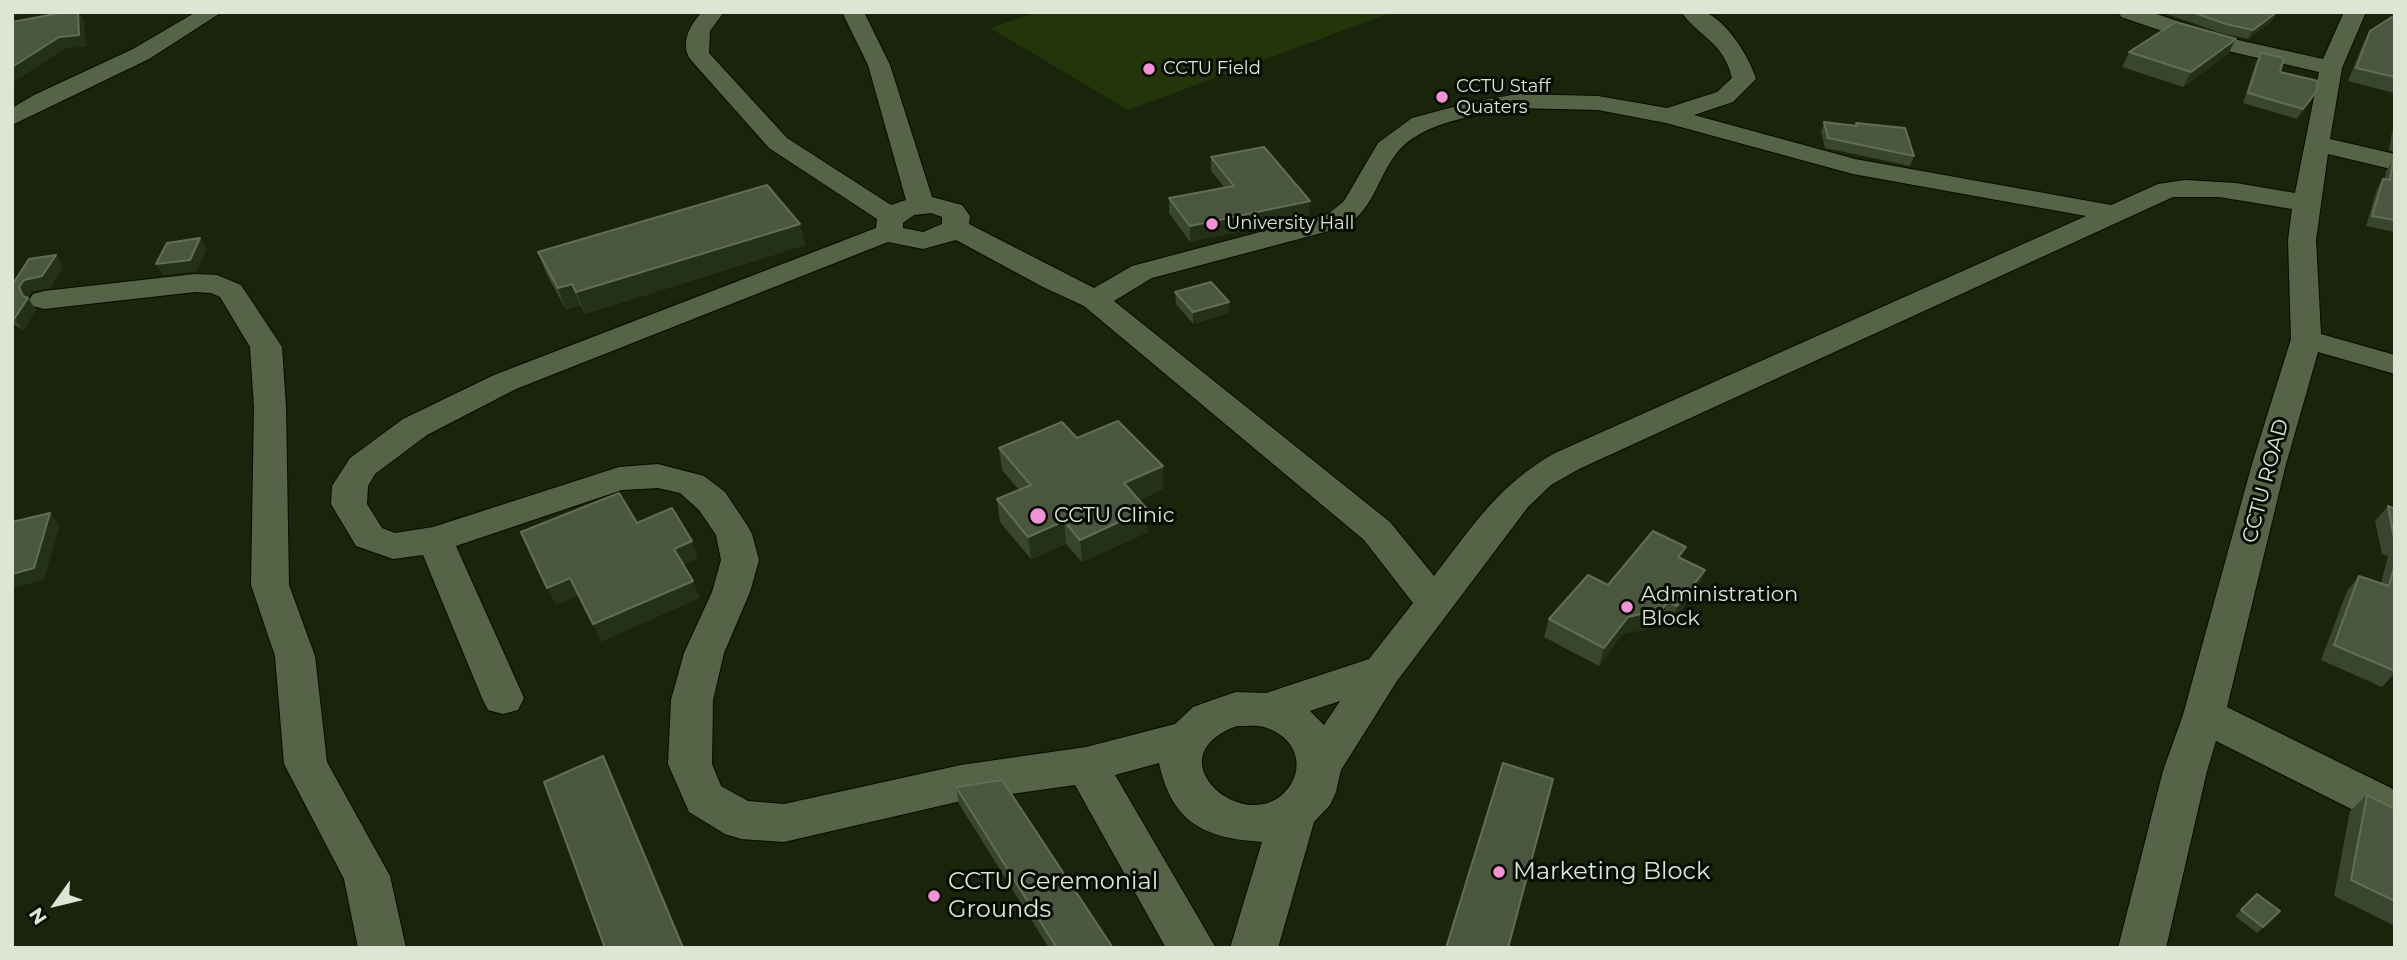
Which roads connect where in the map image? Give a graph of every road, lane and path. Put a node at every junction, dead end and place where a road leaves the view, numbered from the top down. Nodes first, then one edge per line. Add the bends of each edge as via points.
1 (212, 12) edge
2 (714, 12) edge
3 (853, 12) edge
4 (1691, 12) edge
5 (2129, 12) edge
6 (2356, 12) edge
7 (2331, 68) junction
8 (1668, 116) junction
9 (12, 118) edge
10 (2317, 144) junction
11 (2395, 162) edge
12 (2306, 203) junction
13 (921, 205) junction
14 (2111, 213) junction
15 (891, 224) junction
16 (955, 228) junction
17 (44, 300) dead end
18 (1095, 300) junction
19 (2306, 339) junction
20 (2395, 365) edge
21 (435, 540) junction
22 (1435, 603) junction
23 (1383, 670) junction
24 (503, 698) dead end
25 (1266, 710) junction
26 (2204, 715) junction
27 (1188, 738) junction
28 (1086, 765) junction
29 (1320, 766) junction
30 (1294, 812) junction
31 (2395, 812) edge
32 (382, 948) edge
33 (1192, 948) edge
34 (1254, 948) edge
35 (2142, 948) edge

1 - 9 street via 141,54
2 - 15 street via 695,40 698,54 778,143
3 - 13 street via 879,65
4 - 8 street via 1741,60 1744,79 1725,97
5 - 7 street via 2214,41
6 - 7 street, CCTU ROAD
7 - 10 street, CCTU ROAD
8 - 14 street via 1853,166
8 - 18 street via 1598,103 1517,102 1422,123 1387,148 1355,206 1338,220 1142,272
10 - 11 street
10 - 12 street, CCTU ROAD
12 - 14 street via 2191,186 2166,190
12 - 19 street, CCTU ROAD via 2302,240
13 - 15 street via 899,211
13 - 16 street via 952,211
14 - 22 street via 1539,477 1515,498
15 - 16 street via 909,240 922,241
15 - 21 street via 505,382 415,427 362,466 350,486 349,504 369,537 393,546
16 - 18 street
17 - 32 street via 217,284 231,291 267,347 270,585 295,656 306,764 367,876
18 - 22 street via 1377,531
19 - 20 street
19 - 26 street, CCTU ROAD
21 - 24 street
21 - 28 street via 619,479 659,476 692,484 712,501 734,534 740,560 704,653 692,700 690,764 705,799 741,820 784,823 961,783
22 - 23 street
23 - 25 street
23 - 29 street
25 - 27 street via 1236,709 1208,719
25 - 29 street via 1293,721 1312,741
26 - 31 street
26 - 35 street, CCTU ROAD via 2185,771
27 - 28 street
27 - 30 street via 1180,762 1186,788 1205,809 1234,821 1266,823
28 - 33 street
29 - 30 street via 1314,792
30 - 34 street

